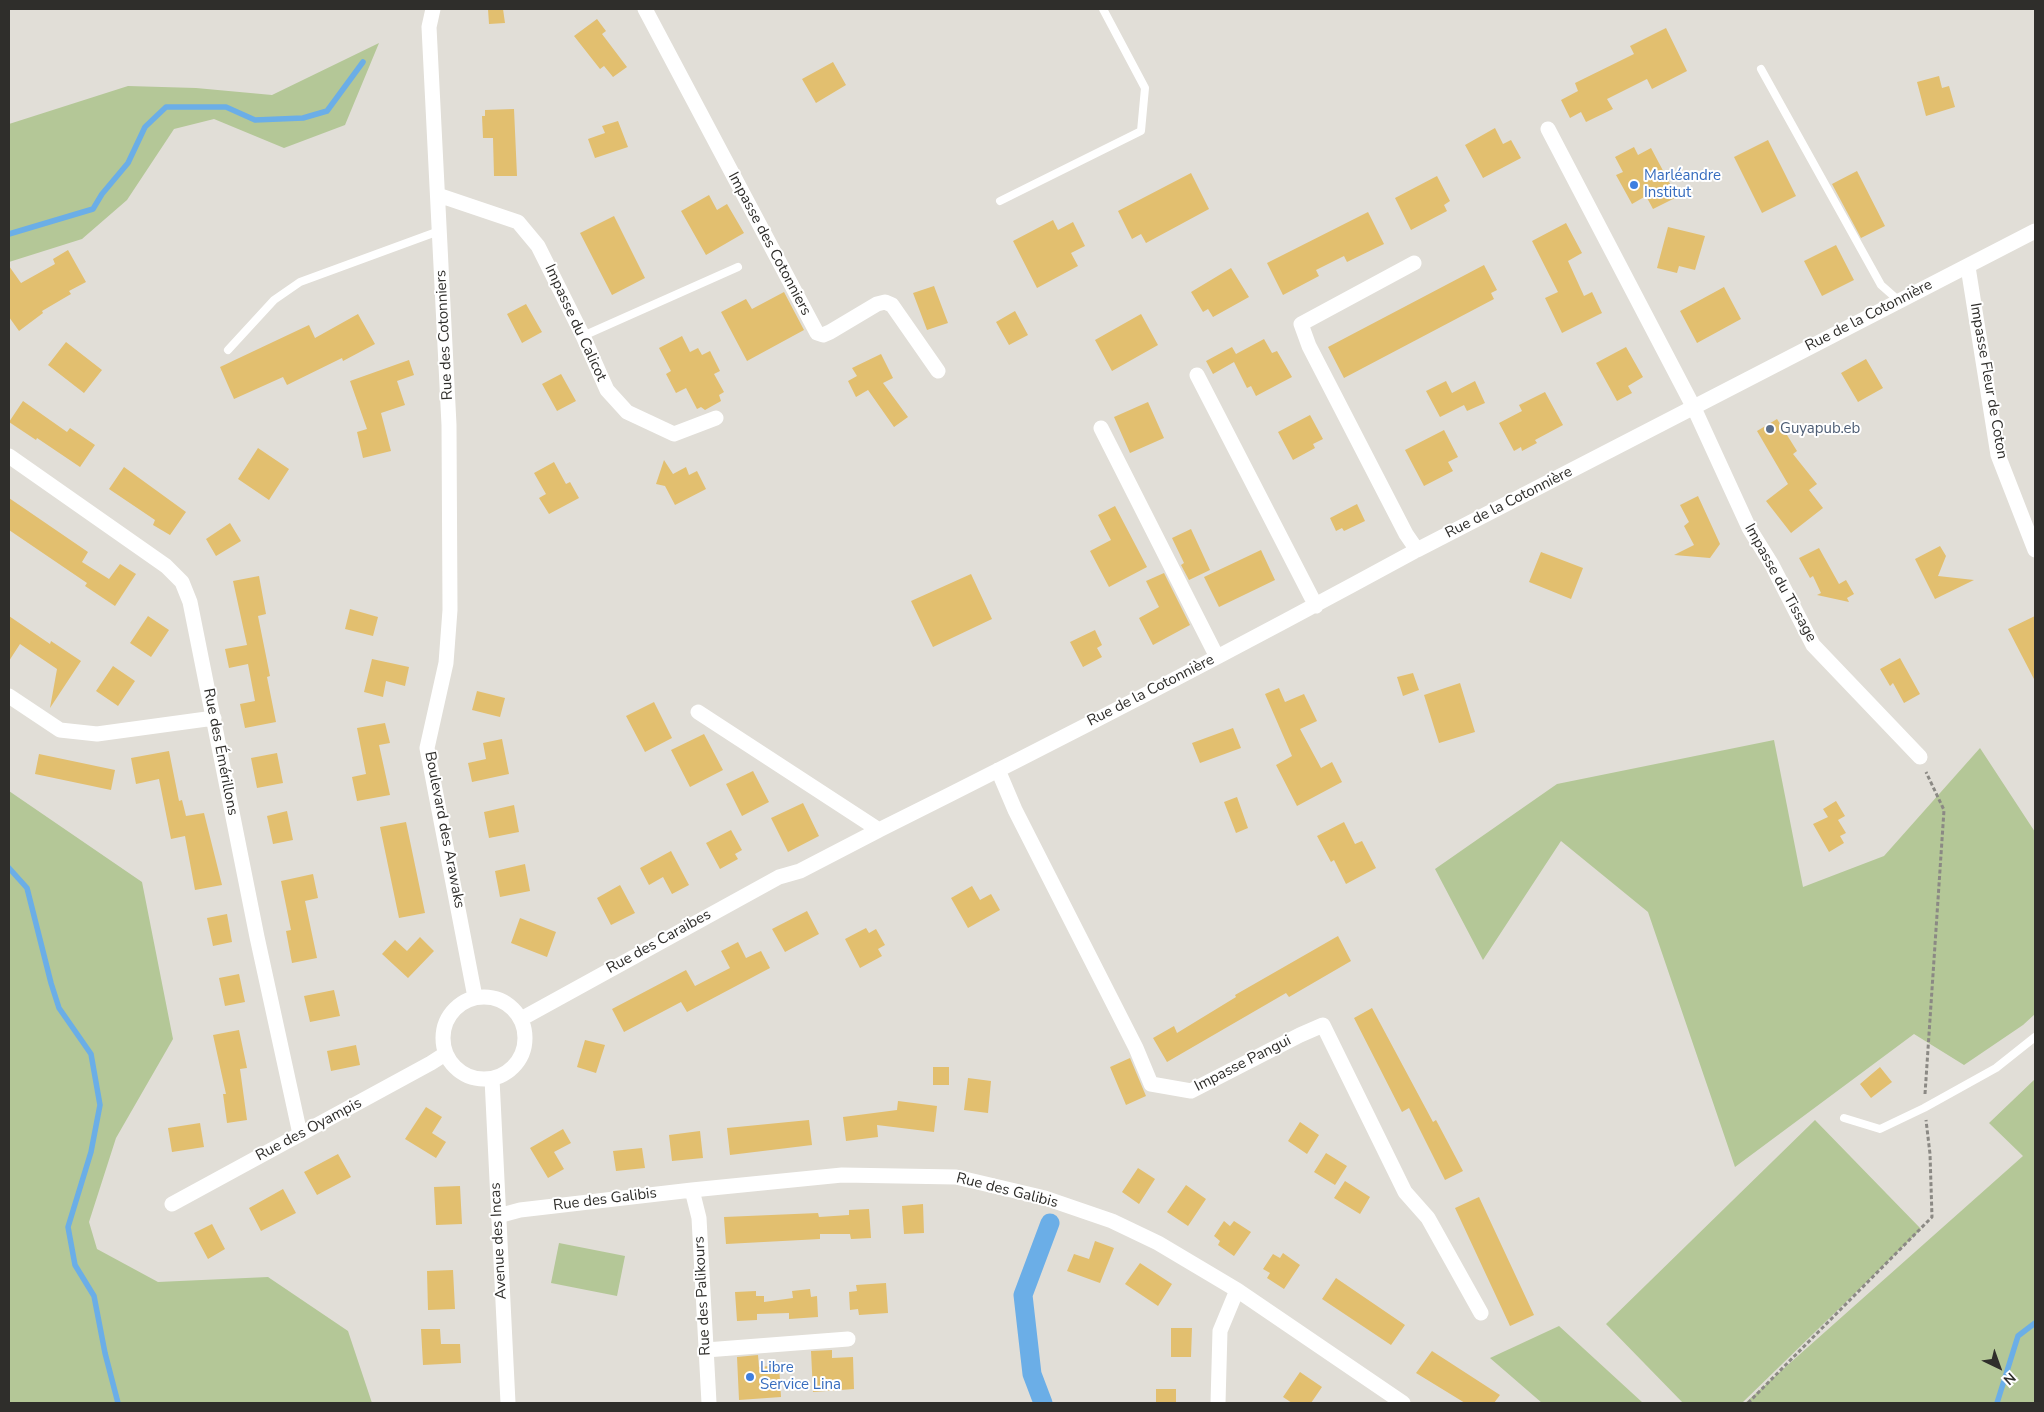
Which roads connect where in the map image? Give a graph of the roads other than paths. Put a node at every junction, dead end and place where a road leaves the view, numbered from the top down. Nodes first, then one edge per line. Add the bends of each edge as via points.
1 (433, 9) edge
2 (645, 9) edge
3 (1104, 9) edge
4 (1761, 69) dead end
5 (1548, 129) dead end
6 (438, 195) junction
7 (1000, 200) dead end
8 (439, 231) junction
9 (2035, 231) edge
10 (1414, 263) dead end
11 (738, 267) dead end
12 (1968, 267) junction
13 (1898, 300) junction
14 (583, 336) junction
15 (228, 350) dead end
16 (938, 371) dead end
17 (1197, 375) dead end
18 (1694, 408) junction
19 (716, 418) dead end
20 (1101, 428) dead end
21 (9, 456) edge
22 (1417, 550) junction
23 (2035, 550) edge
24 (1316, 606) junction
25 (1217, 657) junction
26 (446, 663) joint
27 (9, 696) edge
28 (698, 712) dead end
29 (214, 718) junction
30 (1920, 757) road end
31 (992, 774) junction
32 (879, 830) junction
33 (475, 997) junction
34 (521, 1019) junction
35 (2035, 1037) edge
36 (445, 1054) junction
37 (492, 1079) junction
38 (1844, 1118) dead end
39 (300, 1134) junction
40 (692, 1190) junction
41 (172, 1204) dead end
42 (498, 1216) junction
43 (1238, 1290) junction
44 (1481, 1313) dead end
45 (848, 1339) dead end
46 (706, 1350) junction
47 (508, 1403) edge
48 (709, 1403) edge
49 (1218, 1403) edge
50 (1403, 1403) edge

1 - 6 street, Rue des Cotonniers via 429,27
2 - 16 street, Impasse des Cotonniers via 816,333 830,332 885,302 892,305
3 - 7 lane via 1145,88 1141,130
4 - 13 lane via 1881,285
5 - 18 street, Impasse du Tissage
6 - 8 street, Rue des Cotonniers
6 - 14 street, Impasse du Calicot via 518,222 538,246
8 - 15 lane via 300,282 274,300
8 - 26 street, Rue des Cotonniers via 449,425 450,610
9 - 12 street, Rue de la Cotonnière
10 - 22 street via 1301,324 1309,346
11 - 14 lane
12 - 13 street, Rue de la Cotonnière
12 - 23 street, Impasse Fleur de Coton via 1998,454
13 - 18 street, Rue de la Cotonnière
14 - 19 street, Impasse du Calicot via 607,390 627,412 674,434
17 - 24 street
18 - 22 street, Rue de la Cotonnière
18 - 30 street, Impasse du Tissage via 1749,528 1813,645
20 - 25 street
21 - 29 street, Rue des Émérillons via 166,566 182,582 190,602
22 - 24 street, Rue de la Cotonnière
24 - 25 street, Rue de la Cotonnière
25 - 31 street, Rue de la Cotonnière
26 - 33 street, Boulevard des Arawaks via 427,748
27 - 29 street via 60,730 97,734
28 - 32 street
29 - 39 street, Rue des Émérillons
31 - 32 street, Rue de la Cotonnière
31 - 44 street, Impasse Pangui via 1015,810 1136,1048 1151,1084 1191,1091 1323,1025 1404,1192 1428,1218
32 - 34 street, Rue des Caraibes via 800,871 779,877
33 - 34 street via 486,996 507,1003
33 - 36 street via 451,1012 444,1025
34 - 37 street via 526,1034 524,1049 512,1068
35 - 38 lane via 1996,1068 1880,1129
36 - 37 street via 455,1068 469,1077
36 - 39 street, Rue des Oyampis
37 - 42 street, Avenue des Incas
39 - 41 street, Rue des Oyampis
40 - 42 street, Rue des Galibis via 520,1210
40 - 43 street, Rue des Galibis via 842,1175 956,1177 1045,1198 1112,1221 1158,1243
40 - 46 street, Rue des Palikours via 699,1218
42 - 47 street, Avenue des Incas
43 - 49 street via 1220,1331
43 - 50 street, Rue des Galibis
45 - 46 street
46 - 48 street, Rue des Palikours

